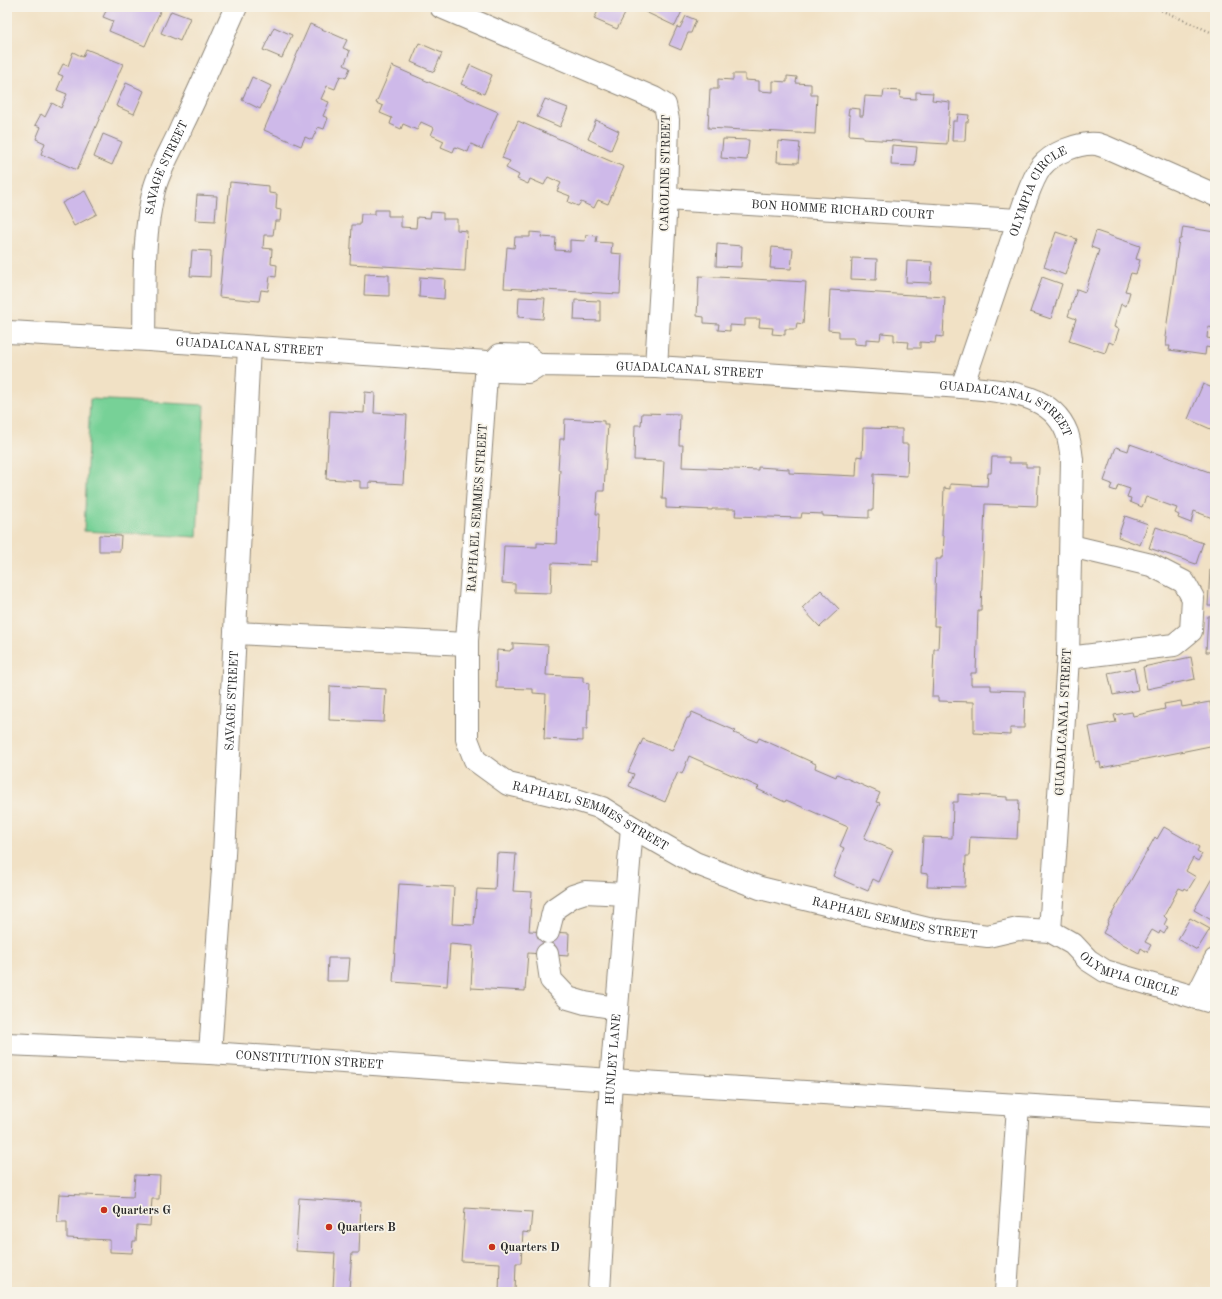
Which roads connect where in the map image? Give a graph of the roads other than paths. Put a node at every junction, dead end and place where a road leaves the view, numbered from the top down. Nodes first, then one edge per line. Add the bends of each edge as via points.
1 (236, 7) edge
2 (441, 7) edge
3 (1215, 195) edge
4 (666, 199) junction
5 (1018, 220) junction
6 (7, 332) edge
7 (144, 339) junction
8 (249, 347) junction
9 (490, 362) junction
10 (656, 367) junction
11 (962, 387) junction
12 (1071, 546) junction
13 (236, 633) junction
14 (467, 644) junction
15 (1068, 658) junction
16 (632, 826) junction
17 (626, 894) junction
18 (1050, 931) junction
19 (548, 932) dead end
20 (546, 954) dead end
21 (1215, 960) edge
22 (1205, 1000) edge
23 (617, 1008) junction
24 (7, 1044) edge
25 (210, 1053) junction
26 (611, 1080) junction
27 (1018, 1105) junction
28 (1215, 1117) edge
29 (599, 1292) edge
30 (1006, 1292) edge

1 - 7 street, SAVAGE STREET via 162,167 154,190 146,254
2 - 4 street, CAROLINE STREET via 654,98 665,105 668,120
3 - 5 street, OLYMPIA CIRCLE via 1097,144 1074,147 1048,160 1033,181
4 - 5 street, BON HOMME RICHARD COURT
4 - 10 street, CAROLINE STREET
5 - 11 street, OLYMPIA CIRCLE
6 - 7 street, GUADALCANAL STREET
7 - 8 street, GUADALCANAL STREET
8 - 9 street, GUADALCANAL STREET
8 - 13 street, SAVAGE STREET
9 - 10 street, GUADALCANAL STREET via 500,355 527,356 540,365
9 - 14 street, RAPHAEL SEMMES STREET
10 - 11 street, GUADALCANAL STREET
11 - 12 street, GUADALCANAL STREET via 1027,397 1043,404 1062,424 1070,445 1072,460
12 - 15 street, GUADALCANAL STREET
12 - 15 street via 1151,566 1184,582 1193,598 1193,618 1191,631 1174,645
13 - 14 street
13 - 25 street, SAVAGE STREET
14 - 16 street, RAPHAEL SEMMES STREET via 467,739 475,760 508,784 602,808
15 - 18 street, GUADALCANAL STREET
16 - 17 street, HUNLEY LANE
16 - 18 street, RAPHAEL SEMMES STREET via 696,863 760,888 928,929 988,936 1018,929
17 - 19 street via 585,892 572,896 554,909
17 - 23 street, HUNLEY LANE
18 - 22 street, OLYMPIA CIRCLE via 1073,944 1088,960 1105,971
20 - 23 street via 551,980 568,998
21 - 22 street
23 - 26 street, HUNLEY LANE
24 - 25 street, CONSTITUTION STREET
25 - 26 street, CONSTITUTION STREET
26 - 27 street, CONSTITUTION STREET
26 - 29 street, HUNLEY LANE
27 - 28 street, CONSTITUTION STREET
27 - 30 street

